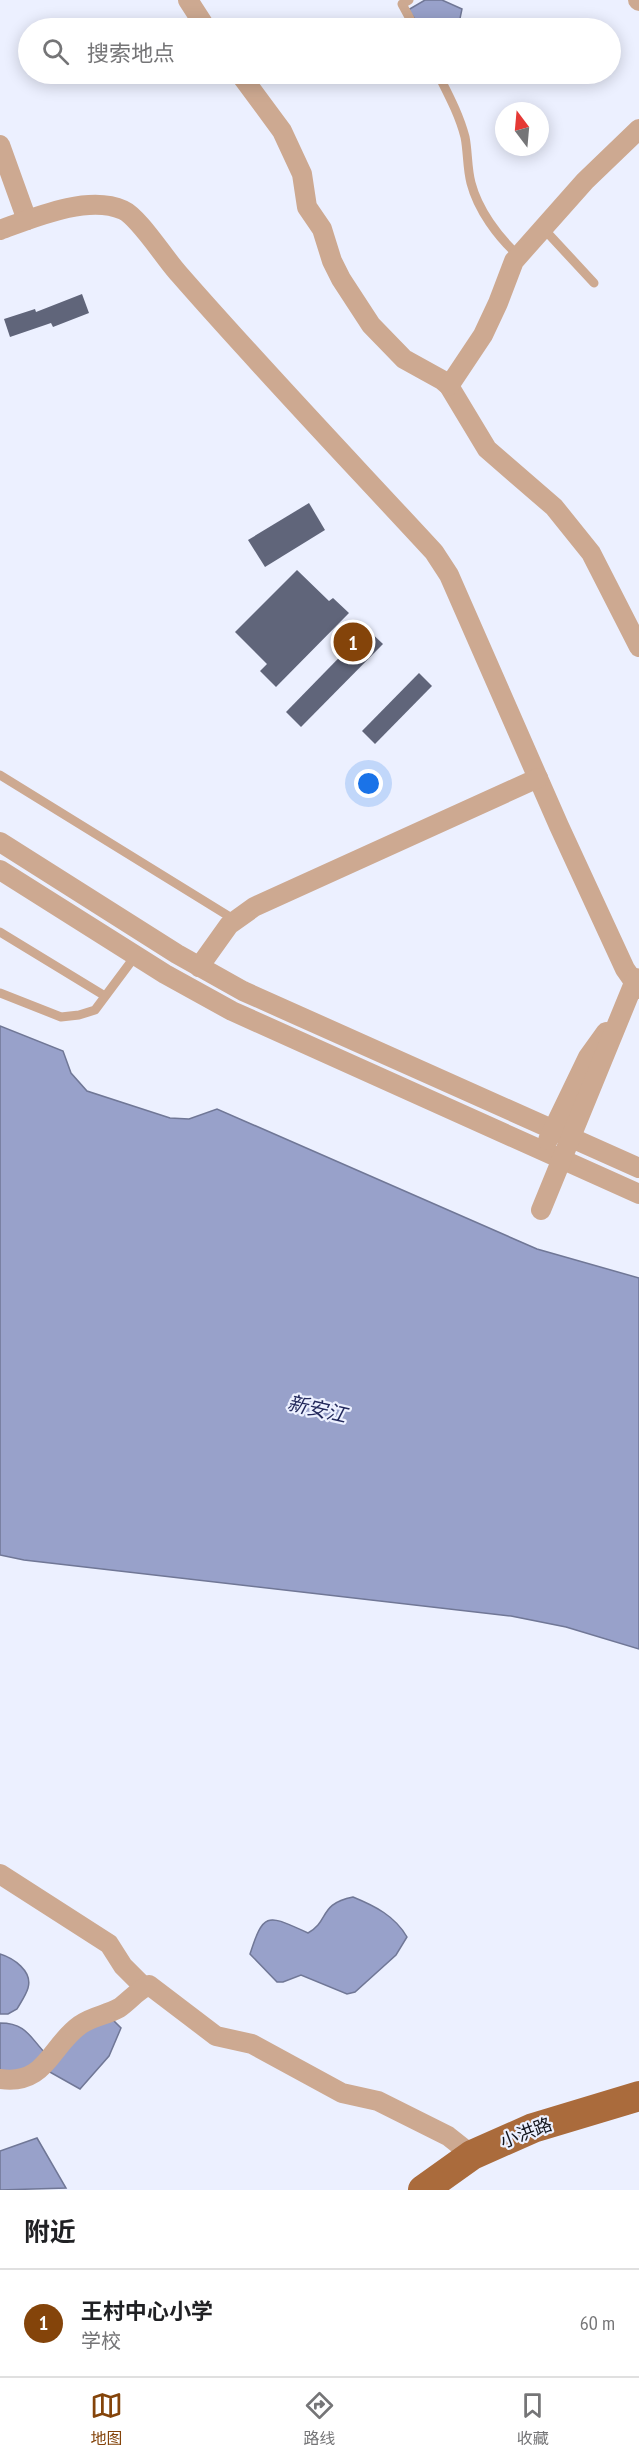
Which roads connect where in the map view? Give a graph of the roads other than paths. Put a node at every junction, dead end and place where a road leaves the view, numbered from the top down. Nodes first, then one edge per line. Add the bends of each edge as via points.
1 (188, 0) edge
2 (409, 0) edge
3 (200, 18) edge
4 (409, 18) edge
5 (247, 84) edge
6 (443, 84) edge
7 (639, 129) edge
8 (0, 145) edge
9 (27, 220) junction
10 (543, 228) junction
11 (0, 230) edge
12 (518, 255) junction
13 (594, 283) dead end
14 (449, 386) junction
15 (639, 647) edge
16 (0, 775) edge
17 (538, 778) junction
18 (0, 842) edge
19 (0, 870) edge
20 (236, 920) junction
21 (0, 932) edge
22 (136, 955) junction
23 (199, 967) junction
24 (638, 985) edge
25 (0, 993) edge
26 (105, 996) junction
27 (553, 1130) junction
28 (543, 1151) junction
29 (639, 1168) edge
30 (639, 1194) edge
31 (541, 1210) dead end
32 (0, 1874) edge
33 (144, 1987) junction
34 (0, 2079) edge
35 (639, 2096) edge
36 (472, 2156) junction
37 (424, 2190) edge

1 - 3 street
2 - 4 lane via 402,4
5 - 14 street via 282,131 302,174 307,207 322,229 341,279 371,325 404,359
6 - 12 lane via 458,112 475,194 488,219
7 - 10 street
8 - 9 street
9 - 11 street
9 - 17 street via 94,204 130,213 283,392 434,552 449,575
10 - 12 street
10 - 13 lane
12 - 14 street via 483,335
14 - 15 street via 487,449 554,507 591,553
16 - 20 lane
17 - 20 street via 254,907
17 - 24 street via 625,969
18 - 23 street
19 - 22 street
20 - 23 street
21 - 26 lane
22 - 26 lane
22 - 28 street via 262,1026
23 - 27 street via 272,1005
24 - 27 street via 588,1057
24 - 31 street
25 - 26 lane via 61,1017 95,1011
27 - 28 street
27 - 29 street
28 - 30 street
32 - 33 street via 109,1944 123,1966
33 - 34 street via 118,2009 80,2025 31,2076
33 - 36 street via 154,1987 216,2036 252,2044 347,2095 378,2101 448,2136
35 - 36 main road, 小洪路 via 533,2128
36 - 37 main road, 小洪路

